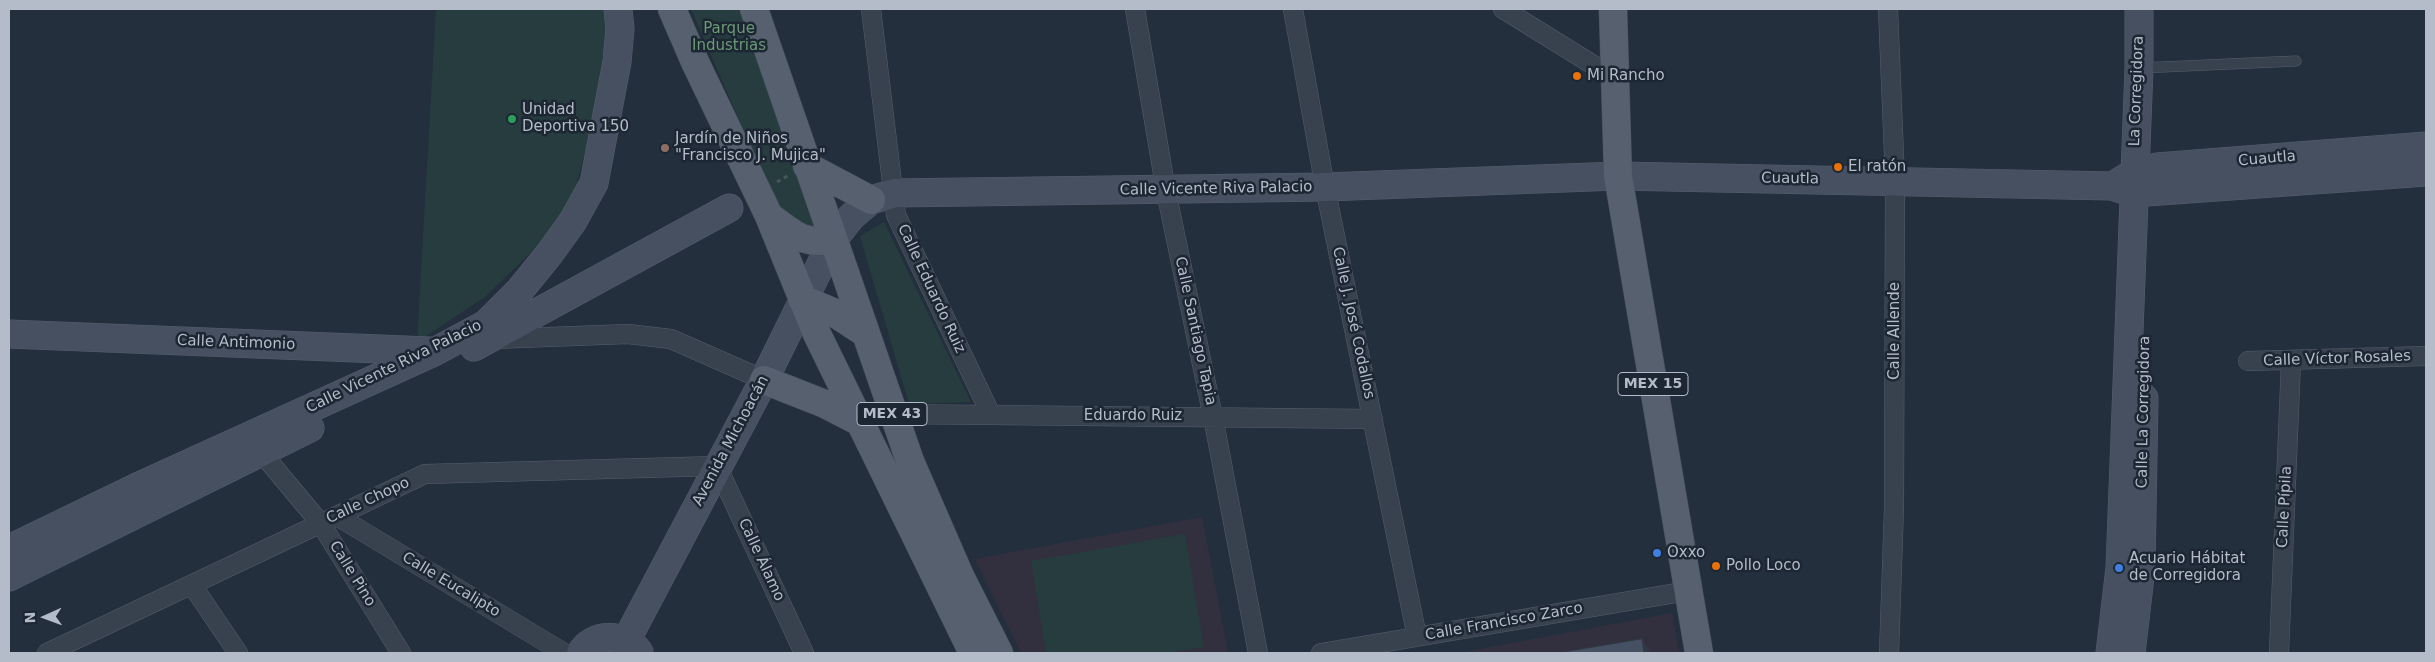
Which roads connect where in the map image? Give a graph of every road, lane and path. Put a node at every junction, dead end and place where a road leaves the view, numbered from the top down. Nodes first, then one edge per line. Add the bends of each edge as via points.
1 (618, 9) edge
2 (672, 9) edge
3 (754, 9) edge
4 (871, 9) edge
5 (1135, 9) edge
6 (1293, 9) edge
7 (1504, 9) edge
8 (1613, 9) edge
9 (1888, 9) edge
10 (2139, 9) edge
11 (2296, 61) dead end
12 (2140, 68) junction
13 (1616, 79) junction
14 (2426, 146) edge
15 (807, 166) junction
16 (2426, 172) edge
17 (1618, 176) junction
18 (1895, 180) junction
19 (2134, 183) junction
20 (1325, 187) junction
21 (1166, 191) junction
22 (883, 196) junction
23 (729, 208) dead end
24 (769, 216) junction
25 (833, 240) junction
26 (802, 299) junction
27 (865, 333) junction
28 (9, 334) edge
29 (490, 339) junction
30 (434, 352) junction
31 (463, 353) junction
32 (2426, 356) edge
33 (2248, 361) dead end
34 (2291, 361) junction
35 (764, 380) junction
36 (892, 414) junction
37 (991, 415) junction
38 (1213, 417) junction
39 (1373, 419) junction
40 (862, 423) junction
41 (261, 452) junction
42 (717, 466) junction
43 (329, 520) junction
44 (9, 550) edge
45 (9, 577) edge
46 (192, 585) junction
47 (1688, 591) junction
48 (1417, 637) junction
49 (633, 647) edge
50 (51, 652) edge
51 (238, 653) edge
52 (401, 653) edge
53 (564, 653) edge
54 (581, 653) edge
55 (804, 653) edge
56 (973, 653) edge
57 (999, 653) edge
58 (1258, 653) edge
59 (1321, 653) edge
60 (1699, 653) edge
61 (1889, 653) edge
62 (2110, 653) edge
63 (2130, 653) edge
64 (2279, 653) edge

1 - 30 street, Calle Vicente Riva Palacio via 617,62 594,183 573,221 520,290 486,324
2 - 24 main road, MEX 43
3 - 15 main road, MEX 43
4 - 22 street, Calle Eduardo Ruiz
5 - 21 street, Calle Santiago Tapia
6 - 20 street, Calle J. José Codallos
7 - 13 street
8 - 13 main road, MEX 15
9 - 18 street, Calle Allende
10 - 12 street, La Corregidora
11 - 12 lane
12 - 19 street, La Corregidora
13 - 17 main road, MEX 15
14 - 19 street, Cuautla via 2158,167
15 - 22 main road
15 - 25 main road, MEX 43
16 - 19 street, Cuautla
17 - 18 street, Cuautla
17 - 20 street, Calle Vicente Riva Palacio
17 - 47 main road, MEX 15
18 - 19 street, Cuautla
18 - 61 street, Calle Allende via 1894,508
19 - 62 street, Calle La Corregidora via 2120,568
19 - 63 street, Calle La Corregidora via 2148,233 2141,568
20 - 21 street, Calle Vicente Riva Palacio
20 - 39 street, Calle J. José Codallos
21 - 22 street, Calle Vicente Riva Palacio
21 - 38 street, Calle Santiago Tapia
22 - 25 street via 851,216
22 - 37 street, Calle Eduardo Ruiz via 896,216
23 - 29 street, Calle Vicente Riva Palacio
24 - 25 main road via 803,240
24 - 26 main road, MEX 43
25 - 26 street, Avenida Michoacán
25 - 27 main road, MEX 43
26 - 27 main road via 832,312
26 - 35 street, Avenida Michoacán
26 - 40 main road, MEX 43
27 - 36 main road, MEX 43
28 - 30 street, Calle Antimonio
29 - 31 street, Calle Vicente Riva Palacio
29 - 35 street via 628,334 671,339
30 - 31 street, Calle Antimonio
30 - 44 street, Calle Vicente Riva Palacio via 135,488
31 - 41 street, Calle Vicente Riva Palacio
32 - 34 street, Calle Víctor Rosales
33 - 34 street, Calle Víctor Rosales
34 - 64 street, Calle Pípila
35 - 40 main road via 825,404
35 - 42 street, Avenida Michoacán
36 - 37 street, Eduardo Ruiz
36 - 57 main road, MEX 43 via 960,576
37 - 38 street, Eduardo Ruiz
38 - 39 street, Eduardo Ruiz
38 - 58 street, Calle Santiago Tapia
39 - 48 street, Calle J. José Codallos
40 - 56 main road, MEX 43
41 - 43 street, Calle Pino
41 - 45 street, Calle Vicente Riva Palacio
42 - 43 street, Calle Chopo via 425,474
42 - 49 street, Avenida Michoacán
42 - 55 street, Calle Álamo
43 - 46 street, Calle Chopo
43 - 52 street, Calle Pino
43 - 53 street, Calle Eucalipto
46 - 50 street, Calle Chopo
46 - 51 street
47 - 48 street, Calle Francisco Zarco
47 - 60 main road, MEX 15
48 - 59 street, Calle Francisco Zarco
49 - 54 street via 615,638 603,638 592,642

